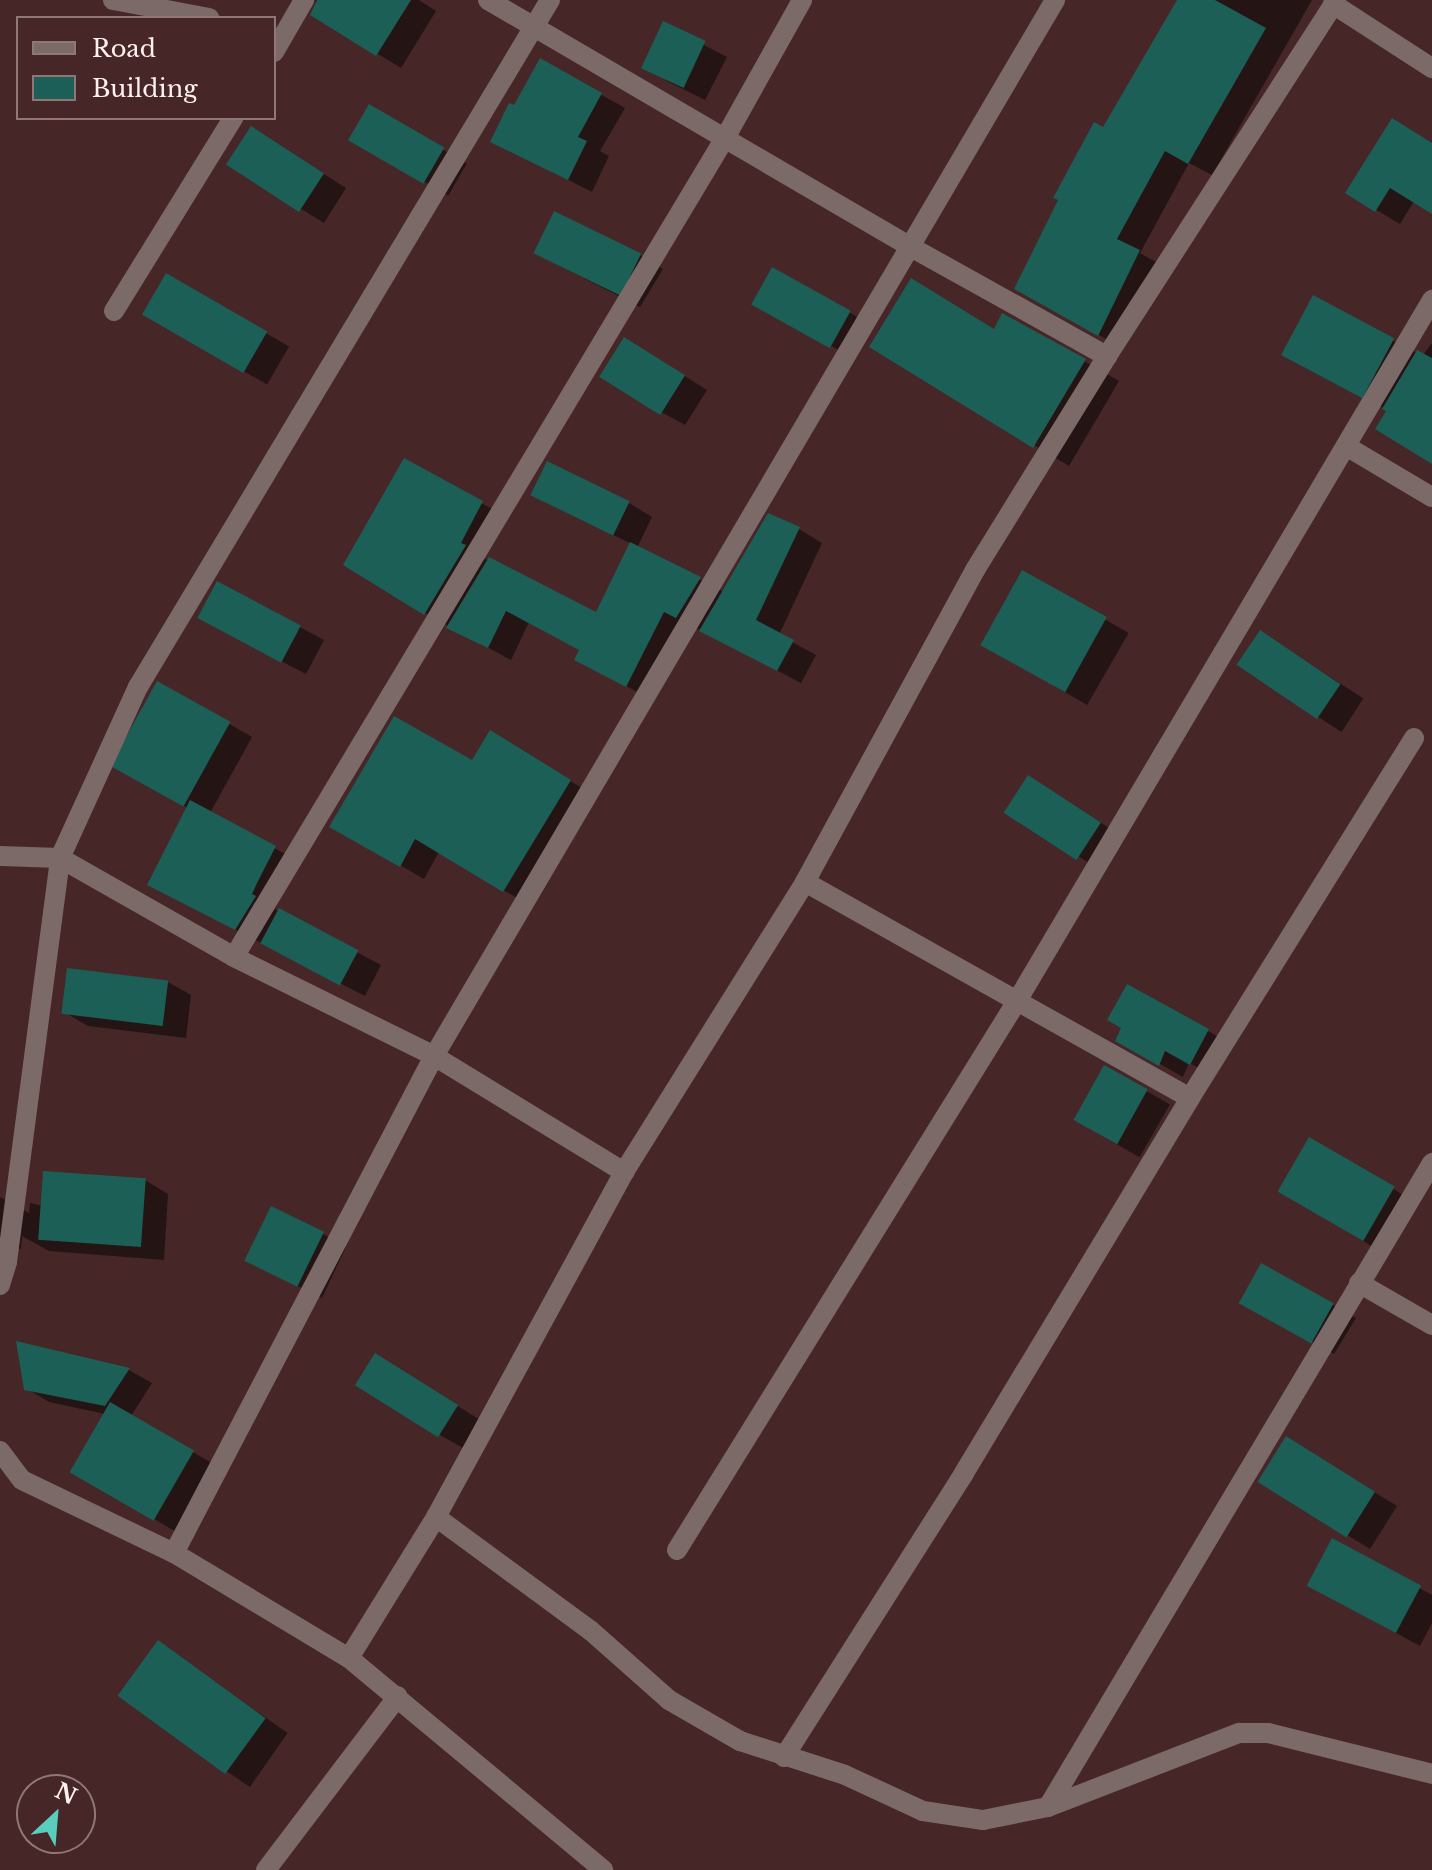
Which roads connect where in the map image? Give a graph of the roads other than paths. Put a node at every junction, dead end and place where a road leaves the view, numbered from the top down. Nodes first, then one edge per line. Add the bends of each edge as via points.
1 (113, 0) edge
2 (304, 0) edge
3 (488, 0) edge
4 (550, 0) edge
5 (802, 0) edge
6 (1055, 0) edge
7 (1335, 2) edge
8 (198, 16) edge
9 (534, 29) junction
10 (280, 31) edge
11 (1432, 68) edge
12 (232, 120) edge
13 (725, 138) junction
14 (909, 246) junction
15 (1432, 300) edge
16 (114, 311) dead end
17 (1107, 356) junction
18 (1346, 446) junction
19 (1432, 497) edge
20 (1414, 738) dead end
21 (0, 856) edge
22 (60, 858) junction
23 (805, 882) junction
24 (234, 957) junction
25 (1017, 1001) junction
26 (434, 1056) junction
27 (1190, 1098) junction
28 (1432, 1163) edge
29 (624, 1172) junction
30 (1359, 1283) junction
31 (0, 1285) edge
32 (1432, 1325) edge
33 (0, 1451) edge
34 (436, 1517) junction
35 (677, 1550) dead end
36 (174, 1553) junction
37 (349, 1658) junction
38 (398, 1696) junction
39 (784, 1757) junction
40 (1432, 1774) edge
41 (1048, 1807) junction
42 (266, 1870) edge
43 (603, 1870) edge

1 - 8 street
2 - 10 street
3 - 9 street
4 - 9 street
5 - 13 street
6 - 14 street
7 - 11 street
7 - 17 street
9 - 13 street
9 - 22 street via 138,687
12 - 16 street
13 - 14 street
13 - 24 street
14 - 17 street
14 - 26 street
15 - 18 street
17 - 23 street via 975,570
18 - 19 street
18 - 25 street
20 - 27 street
21 - 22 street
22 - 24 street
22 - 31 street
23 - 25 street
23 - 29 street
24 - 26 street
25 - 27 street
25 - 35 street
26 - 29 street
26 - 36 street
27 - 39 street via 964,1473
28 - 30 street
29 - 34 street
30 - 32 street
30 - 41 street
33 - 36 street via 22,1480
34 - 37 street
34 - 39 street via 590,1630 669,1700 740,1741
36 - 37 street
37 - 38 street
38 - 42 street
38 - 43 street
39 - 41 street via 845,1775 923,1811 983,1820
40 - 41 street via 1268,1733 1239,1733

